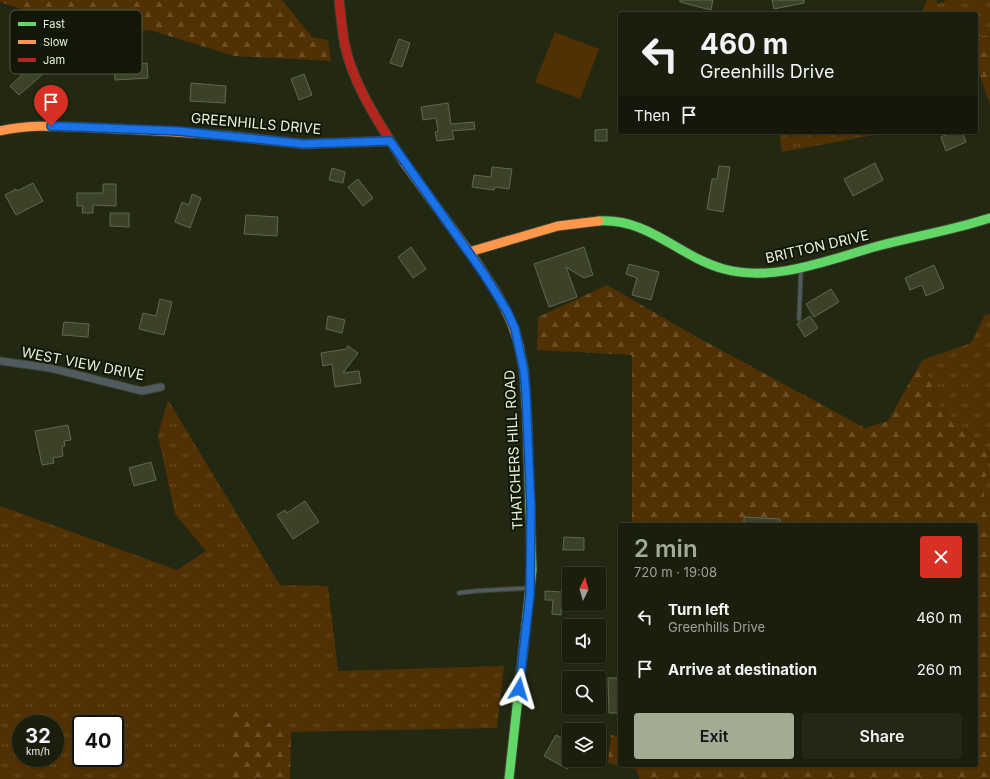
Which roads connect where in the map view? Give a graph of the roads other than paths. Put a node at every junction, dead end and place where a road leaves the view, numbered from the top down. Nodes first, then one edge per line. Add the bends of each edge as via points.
1 (340, 0) edge
2 (0, 131) edge
3 (390, 141) junction
4 (990, 218) edge
5 (469, 252) junction
6 (801, 266) junction
7 (799, 319) dead end
8 (0, 361) edge
9 (161, 387) dead end
10 (531, 588) junction
11 (459, 593) dead end
12 (509, 779) edge

1 - 3 street, THATCHERS HILL ROAD via 345,46 351,67 368,106
2 - 3 street, GREENHILLS DRIVE via 21,126 51,126 178,131 304,144
3 - 5 street, THATCHERS HILL ROAD
4 - 6 street, BRITTON DRIVE
5 - 6 street, BRITTON DRIVE via 568,224 602,220 634,224 721,269 754,273
5 - 10 street, THATCHERS HILL ROAD via 500,299 515,329 524,371 531,493
6 - 7 lane
8 - 9 street, WEST VIEW DRIVE via 50,368 142,391
10 - 11 lane
10 - 12 street, THATCHERS HILL ROAD

